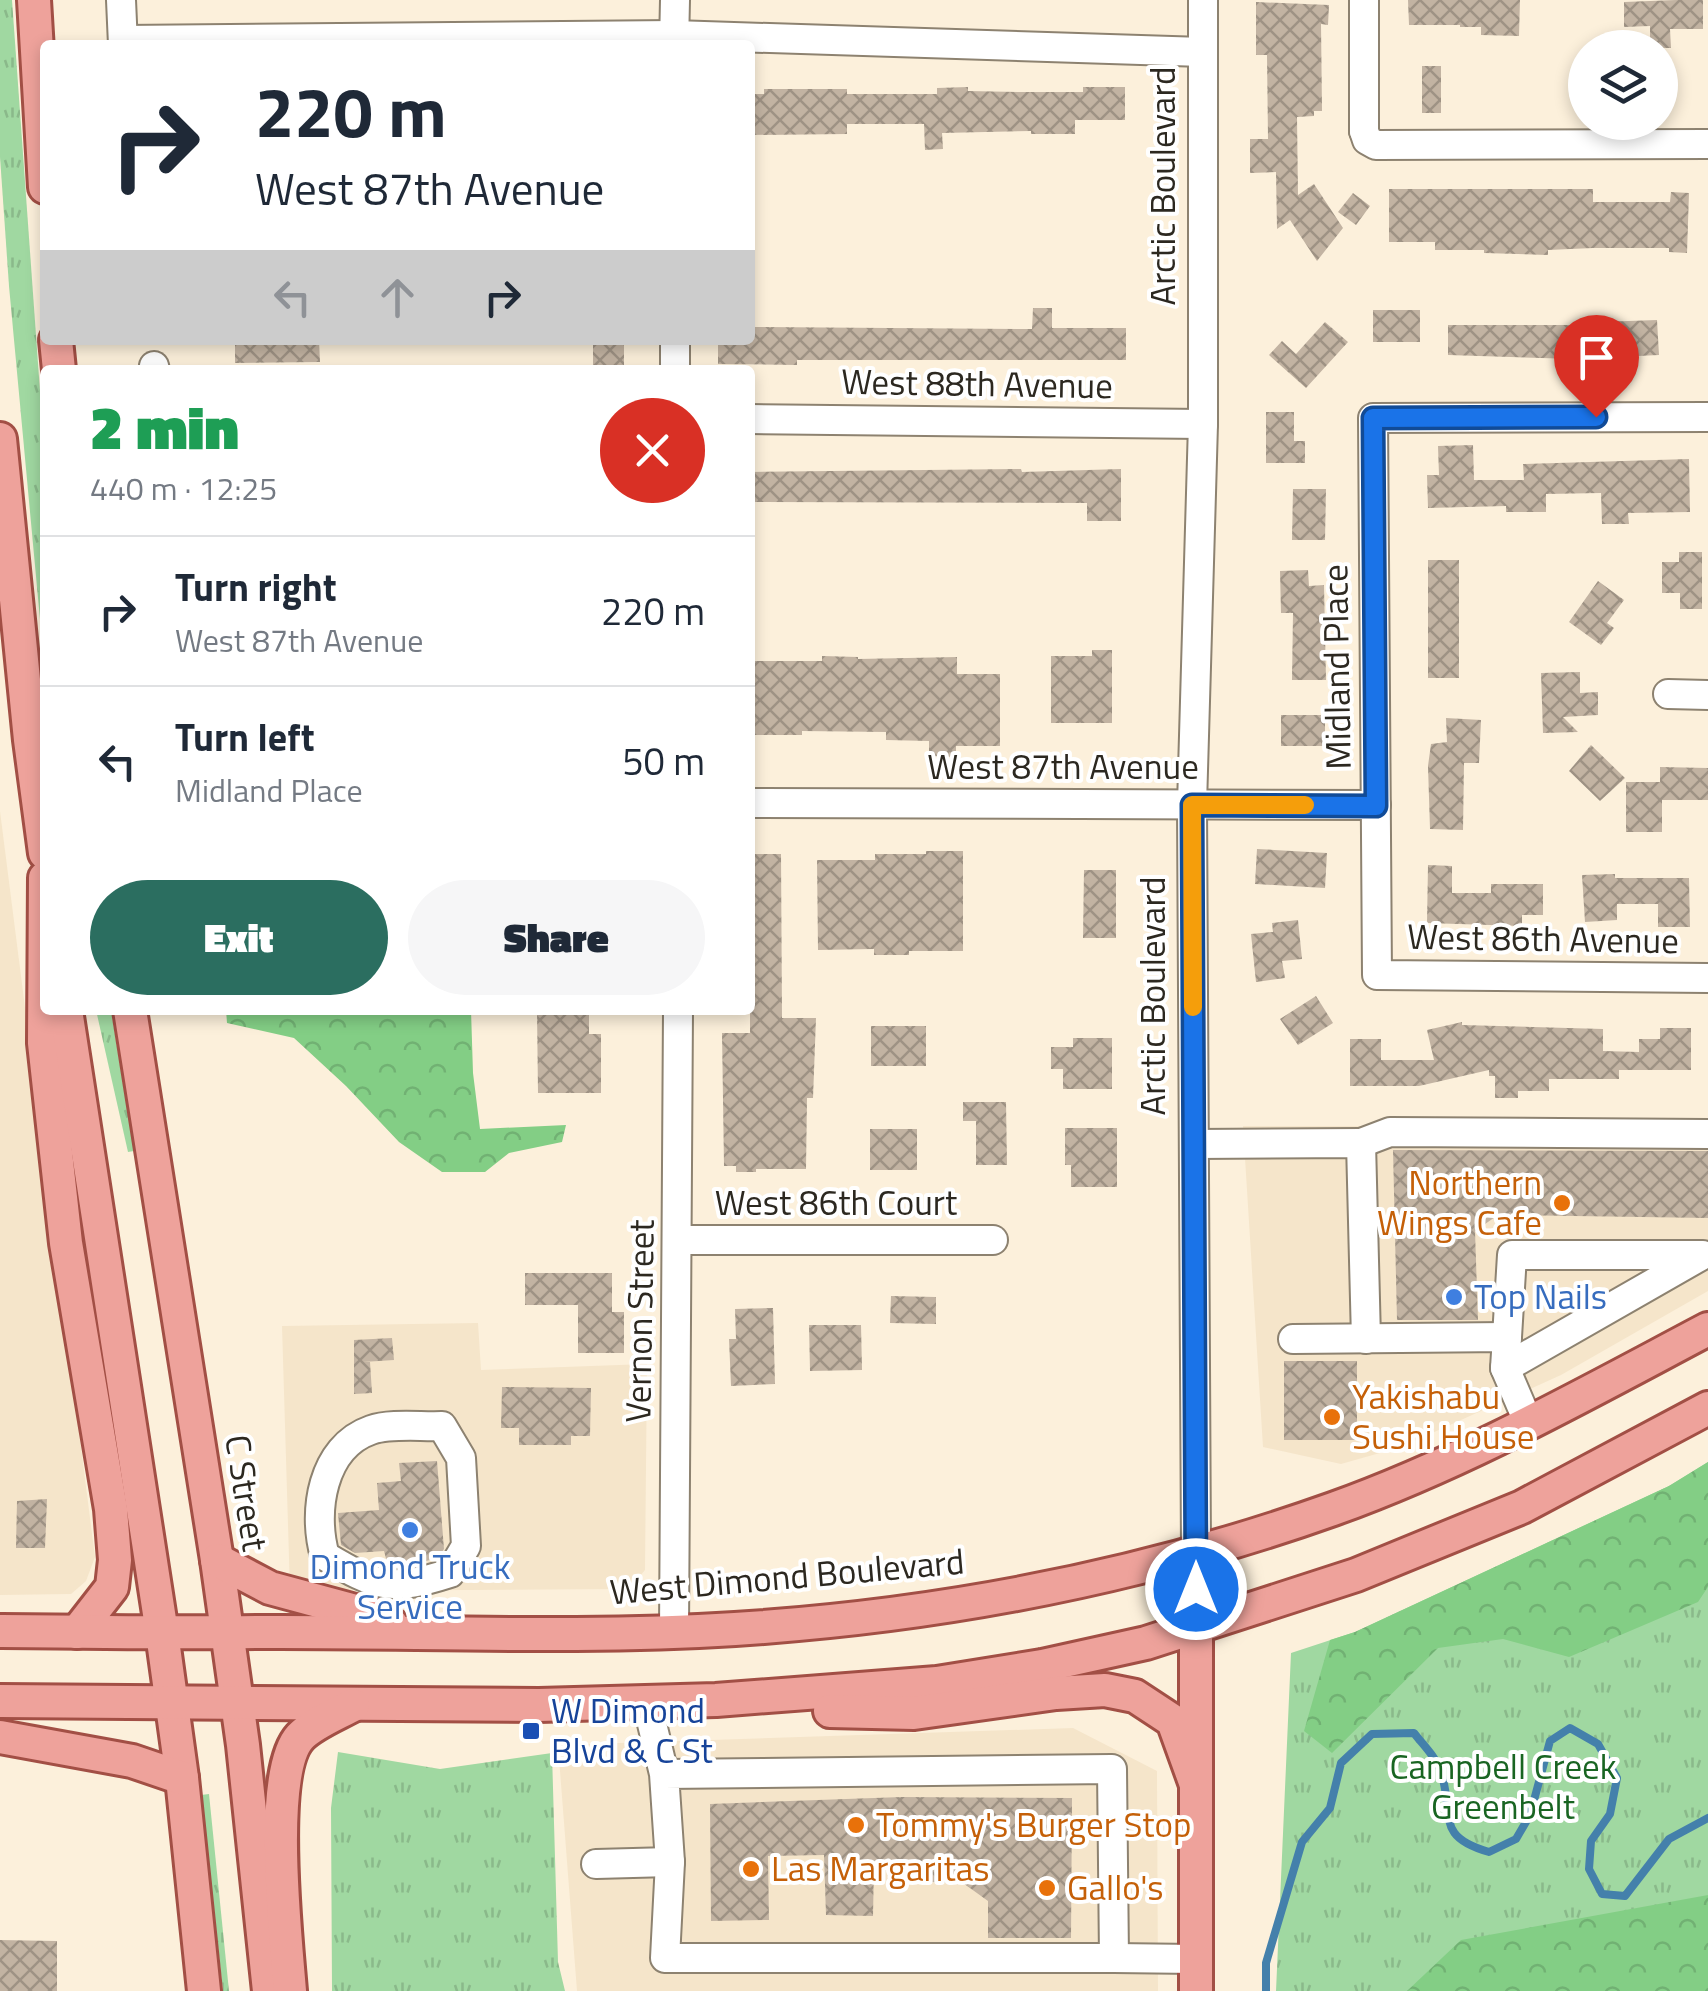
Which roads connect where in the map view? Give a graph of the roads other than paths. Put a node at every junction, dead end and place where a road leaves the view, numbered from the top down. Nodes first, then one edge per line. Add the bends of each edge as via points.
1 (34, 0) edge
2 (120, 0) edge
3 (675, 0) edge
4 (1202, 0) edge
5 (1364, 0) edge
6 (123, 40) edge
7 (674, 40) edge
8 (755, 42) edge
9 (1203, 52) junction
10 (40, 103) edge
11 (1708, 144) edge
12 (1708, 417) edge
13 (755, 420) edge
14 (1203, 424) junction
15 (0, 439) edge
16 (1668, 694) dead end
17 (1708, 695) edge
18 (755, 803) edge
19 (1192, 805) junction
20 (1376, 806) junction
21 (40, 815) edge
22 (1378, 975) joint
23 (1708, 978) edge
24 (44, 1015) edge
25 (67, 1015) edge
26 (131, 1015) edge
27 (678, 1015) edge
28 (1708, 1134) edge
29 (1361, 1143) junction
30 (1194, 1144) junction
31 (678, 1240) junction
32 (993, 1240) dead end
33 (1706, 1253) edge
34 (1708, 1329) edge
35 (1506, 1337) junction
36 (1293, 1339) dead end
37 (1366, 1339) junction
38 (1504, 1368) junction
39 (1708, 1408) edge
40 (1529, 1424) junction
41 (1196, 1551) junction
42 (217, 1560) junction
43 (411, 1586) junction
44 (1195, 1627) junction
45 (0, 1631) edge
46 (77, 1632) junction
47 (162, 1632) junction
48 (674, 1632) junction
49 (226, 1633) junction
50 (414, 1634) junction
51 (716, 1700) junction
52 (0, 1701) edge
53 (171, 1702) junction
54 (237, 1703) junction
55 (647, 1703) junction
56 (356, 1704) junction
57 (0, 1737) edge
58 (664, 1774) junction
59 (182, 1778) junction
60 (1195, 1782) junction
61 (670, 1862) junction
62 (596, 1864) dead end
63 (1114, 1958) junction
64 (1196, 1975) edge
65 (204, 1991) edge
66 (269, 1991) edge
67 (290, 1991) edge

1 - 10 main road
2 - 6 street
3 - 7 street
4 - 9 street, Arctic Boulevard
5 - 11 street via 1357,138 1376,145
8 - 9 street
9 - 14 street, Arctic Boulevard
12 - 20 street, Midland Place via 1373,418
13 - 14 street, West 88th Avenue
14 - 19 street, Arctic Boulevard
15 - 21 main road
16 - 17 street
18 - 19 street, West 87th Avenue
19 - 20 street, West 87th Avenue
19 - 30 street, Arctic Boulevard
20 - 22 street, Midland Place
22 - 23 street, West 86th Avenue
24 - 46 main road via 66,1243 116,1560 112,1587
25 - 47 main road
26 - 42 main road, C Street
27 - 31 street, Vernon Street
28 - 29 street via 1390,1132
29 - 30 street
29 - 37 street
30 - 41 street, Arctic Boulevard
31 - 32 street, West 86th Court
31 - 48 street, Vernon Street
33 - 35 street via 1512,1255
33 - 38 street
34 - 40 main road, West Dimond Boulevard
35 - 37 street
35 - 38 street
36 - 37 street
38 - 40 street
39 - 44 main road via 1522,1507 1356,1575
40 - 41 main road, West Dimond Boulevard via 1332,1509
41 - 44 main road, Arctic Boulevard
41 - 48 main road, West Dimond Boulevard via 955,1605
42 - 49 main road, C Street
42 - 50 main road via 270,1588 370,1614
43 - 43 street via 366,1580 325,1556 318,1535 321,1493 343,1445 374,1428 442,1426 461,1458 466,1546 450,1573
43 - 50 street
44 - 51 main road via 938,1683
44 - 60 main road, Arctic Boulevard
45 - 46 main road, West Dimond Boulevard
46 - 47 main road, West Dimond Boulevard
47 - 49 main road, West Dimond Boulevard
47 - 53 main road
48 - 50 main road, West Dimond Boulevard
49 - 50 main road, West Dimond Boulevard
49 - 54 main road, C Street
51 - 55 main road
51 - 60 main road via 914,1713 1104,1690 1135,1696 1173,1721
52 - 53 main road
53 - 54 main road
53 - 59 main road
54 - 56 main road
54 - 66 main road, C Street
55 - 56 main road
55 - 58 street
56 - 67 main road via 300,1736 284,1770
57 - 59 main road via 132,1761
58 - 61 street
58 - 63 street via 1112,1769
59 - 65 main road
60 - 64 main road, Arctic Boulevard
61 - 62 street
61 - 63 street via 665,1958
63 - 64 street

